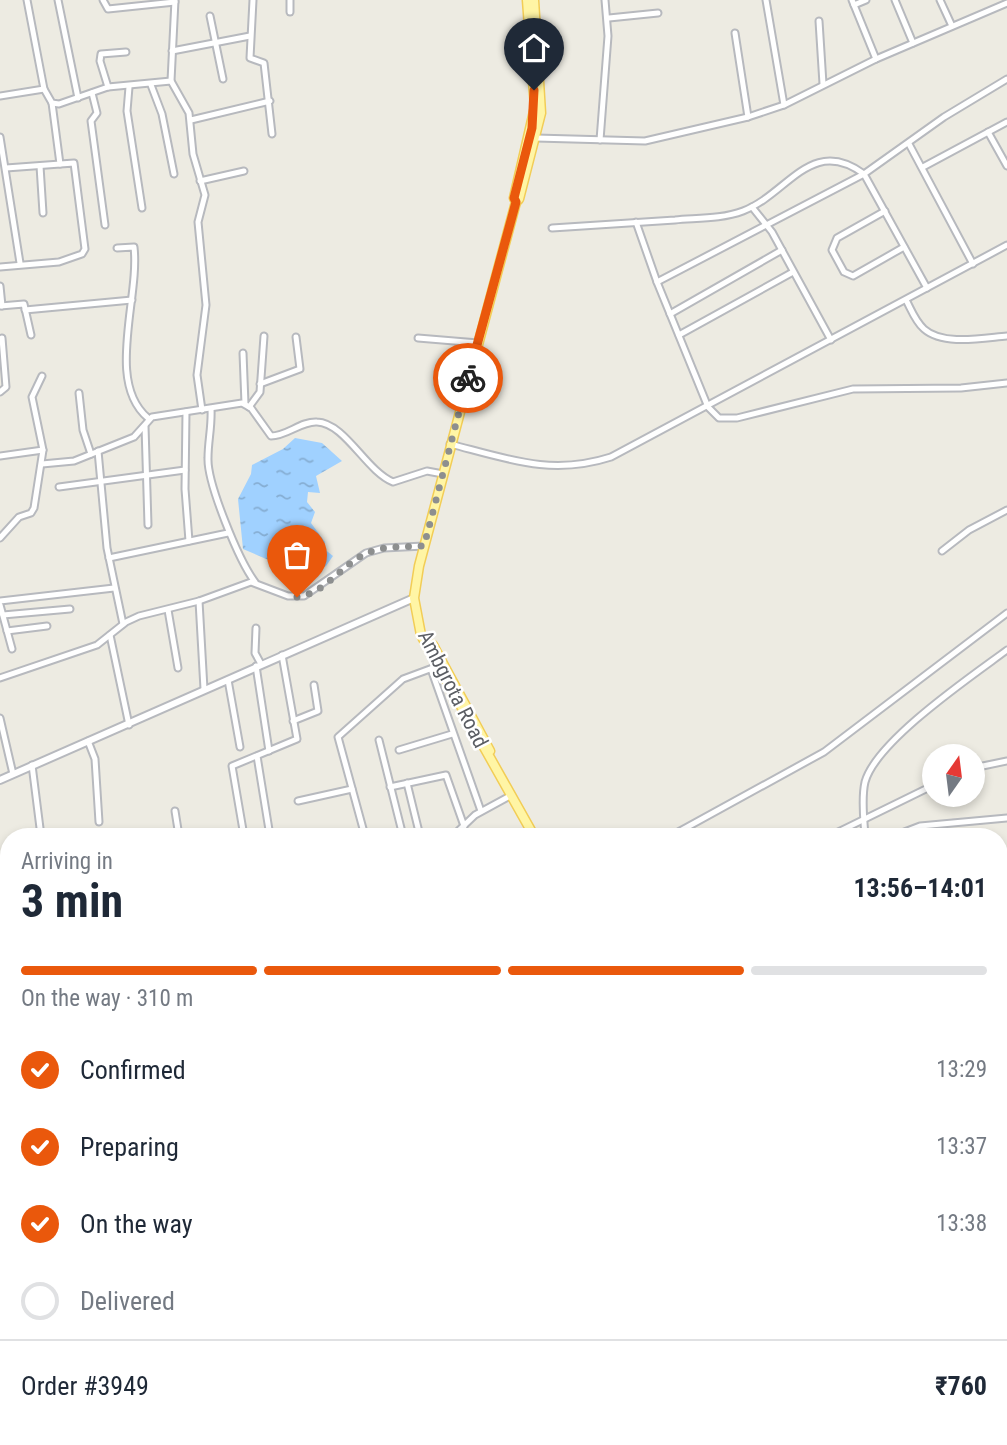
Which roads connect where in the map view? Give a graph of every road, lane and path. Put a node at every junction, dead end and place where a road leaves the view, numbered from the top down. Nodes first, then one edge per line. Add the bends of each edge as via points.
1 (27, 0) edge
2 (58, 0) edge
3 (103, 0) edge
4 (253, 0) edge
5 (290, 0) edge
6 (527, 0) edge
7 (534, 0) edge
8 (606, 0) edge
9 (766, 0) edge
10 (866, 0) edge
11 (895, 0) edge
12 (940, 0) edge
13 (992, 0) edge
14 (175, 1) edge
15 (140, 3) edge
16 (853, 3) edge
17 (1007, 3) edge
18 (995, 8) junction
19 (290, 12) dead end
20 (658, 13) dead end
21 (209, 16) dead end
22 (608, 18) junction
23 (819, 21) dead end
24 (952, 26) junction
25 (735, 33) dead end
26 (250, 36) junction
27 (913, 43) junction
28 (214, 44) junction
29 (172, 51) junction
30 (126, 52) dead end
31 (876, 59) junction
32 (223, 79) dead end
33 (1007, 79) edge
34 (171, 81) junction
35 (823, 84) junction
36 (151, 85) junction
37 (108, 87) junction
38 (129, 87) junction
39 (44, 89) junction
40 (92, 93) junction
41 (0, 96) edge
42 (78, 98) junction
43 (270, 101) junction
44 (52, 103) junction
45 (784, 105) junction
46 (748, 117) junction
47 (191, 120) junction
48 (1007, 122) edge
49 (988, 132) junction
50 (272, 134) dead end
51 (0, 137) edge
52 (536, 138) junction
53 (600, 140) junction
54 (909, 144) junction
55 (2, 155) edge
56 (60, 164) junction
57 (40, 166) junction
58 (1007, 166) edge
59 (923, 167) junction
60 (6, 168) junction
61 (244, 171) dead end
62 (174, 174) dead end
63 (864, 174) junction
64 (200, 181) junction
65 (516, 202) junction
66 (752, 207) junction
67 (142, 208) dead end
68 (885, 211) junction
69 (43, 213) dead end
70 (636, 222) junction
71 (105, 225) dead end
72 (768, 226) junction
73 (552, 228) dead end
74 (1007, 245) edge
75 (904, 247) junction
76 (117, 248) dead end
77 (782, 250) junction
78 (20, 262) junction
79 (973, 264) junction
80 (0, 267) edge
81 (793, 272) junction
82 (657, 282) junction
83 (0, 286) edge
84 (927, 289) junction
85 (132, 300) junction
86 (906, 300) junction
87 (1, 306) edge
88 (25, 310) junction
89 (670, 314) junction
90 (679, 334) junction
91 (31, 335) dead end
92 (264, 336) dead end
93 (1007, 336) edge
94 (296, 337) dead end
95 (2, 338) dead end
96 (418, 338) dead end
97 (831, 340) junction
98 (478, 343) junction
99 (243, 354) dead end
100 (42, 376) dead end
101 (1007, 383) edge
102 (260, 384) junction
103 (0, 392) edge
104 (79, 393) dead end
105 (247, 405) junction
106 (708, 407) junction
107 (211, 409) junction
108 (202, 410) junction
109 (187, 412) junction
110 (147, 421) junction
111 (450, 444) junction
112 (43, 450) junction
113 (94, 452) junction
114 (0, 456) edge
115 (42, 464) junction
116 (185, 470) junction
117 (443, 474) junction
118 (146, 475) junction
119 (101, 482) junction
120 (60, 487) dead end
121 (1007, 510) edge
122 (148, 525) dead end
123 (228, 533) junction
124 (0, 538) edge
125 (189, 541) junction
126 (424, 546) junction
127 (942, 551) dead end
128 (109, 558) junction
129 (255, 582) junction
130 (114, 588) junction
131 (414, 598) junction
132 (199, 601) junction
133 (0, 603) edge
134 (70, 609) dead end
135 (168, 610) junction
136 (1007, 613) edge
137 (3, 615) junction
138 (123, 624) junction
139 (47, 626) dead end
140 (256, 628) dead end
141 (421, 629) junction
142 (7, 631) junction
143 (110, 635) junction
144 (12, 649) dead end
145 (1007, 650) edge
146 (281, 653) junction
147 (259, 665) junction
148 (435, 667) junction
149 (178, 668) dead end
150 (0, 678) edge
151 (228, 680) junction
152 (314, 685) dead end
153 (204, 690) junction
154 (0, 718) edge
155 (293, 721) junction
156 (129, 725) junction
157 (452, 734) junction
158 (379, 740) dead end
159 (88, 741) junction
160 (240, 747) dead end
161 (399, 750) dead end
162 (269, 751) junction
163 (257, 756) junction
164 (1007, 761) edge
165 (32, 765) junction
166 (985, 766) edge
167 (13, 774) junction
168 (0, 780) edge
169 (407, 783) junction
170 (390, 787) junction
171 (352, 789) junction
172 (922, 791) edge
173 (512, 798) junction
174 (299, 801) dead end
175 (175, 811) dead end
176 (481, 811) junction
177 (1007, 818) edge
178 (864, 820) junction
179 (99, 822) dead end
180 (464, 826) joint
181 (40, 828) edge
182 (178, 828) edge
183 (243, 828) edge
184 (269, 828) edge
185 (363, 828) edge
186 (401, 828) edge
187 (418, 828) edge
188 (529, 828) edge
189 (686, 828) edge
190 (847, 828) edge
191 (864, 828) edge
192 (921, 828) edge

1 - 39 street
2 - 42 street
3 - 15 street via 108,9
4 - 26 street
5 - 19 street
6 - 65 main road, Ambgrota Road via 535,107
7 - 52 main road via 541,110
8 - 22 street
9 - 45 street
10 - 16 street
11 - 27 street
12 - 24 street
13 - 18 street
14 - 15 street
14 - 29 street
16 - 31 street
17 - 18 street
18 - 24 street
20 - 22 street
21 - 28 street
22 - 53 street
23 - 35 street
24 - 27 street
25 - 46 street
26 - 28 street
26 - 43 street via 250,58 264,63
27 - 31 street
28 - 29 street
28 - 32 street
29 - 34 street
30 - 37 street via 101,54
31 - 35 street
33 - 54 street
34 - 36 street
34 - 47 street
35 - 45 street
36 - 38 street
36 - 62 street
37 - 38 street
37 - 40 street
38 - 67 street via 127,111
39 - 41 street
39 - 44 street
40 - 42 street
40 - 71 street via 97,113 91,121
42 - 44 street
43 - 47 street
43 - 50 street
44 - 56 street
45 - 46 street
46 - 53 street via 663,138
47 - 64 street
48 - 49 street
49 - 58 street
49 - 59 street
51 - 55 street
52 - 53 street
52 - 65 main road
54 - 59 street
54 - 63 street
55 - 60 street
56 - 57 street
56 - 78 street via 75,166 84,252 51,263
57 - 60 street
57 - 69 street
59 - 79 street
60 - 78 street
61 - 64 street
63 - 66 street via 842,162 818,161
63 - 68 street
63 - 72 street
64 - 108 street via 205,195 198,229 206,305 197,381
65 - 98 main road, Ambgrota Road
66 - 70 street via 729,214
66 - 72 street
68 - 75 street
68 - 75 street via 837,238 832,250 844,272 853,276
70 - 73 street
70 - 82 street
72 - 77 street
72 - 82 street
74 - 79 street
75 - 84 street
76 - 85 street via 134,247
77 - 81 street
77 - 89 street
78 - 80 street
79 - 84 street
81 - 90 street
81 - 97 street
82 - 89 street
83 - 87 street
84 - 86 street
85 - 88 street
85 - 110 street via 129,389
86 - 93 street via 917,321 932,334
86 - 97 street
87 - 88 street via 22,303
88 - 91 street
89 - 90 street
90 - 106 street
92 - 102 street
94 - 102 street via 300,369
95 - 103 street via 6,387
96 - 98 street
97 - 106 street
98 - 111 main road, Ambgrota Road
99 - 105 street
100 - 112 street via 32,397
101 - 106 street via 853,389 727,419
102 - 105 street via 258,396
104 - 113 street via 83,430
105 - 107 street
105 - 117 street via 271,436 312,422 325,423 393,482 427,471
106 - 111 street via 589,464 541,467
107 - 108 street
107 - 123 street via 208,464
108 - 109 street
109 - 110 street
109 - 116 street
110 - 113 street via 139,434
110 - 118 street
111 - 117 main road, Ambgrota Road
112 - 114 street
112 - 115 street
113 - 115 street via 74,461
113 - 119 street
115 - 124 street via 33,511 19,517
116 - 118 street
116 - 125 street
117 - 126 main road, Ambgrota Road
118 - 119 street
118 - 122 street
119 - 120 street
119 - 128 street
121 - 127 street
123 - 125 street
123 - 129 street
125 - 128 street
126 - 129 street via 366,553 304,596 288,596
126 - 131 main road, Ambgrota Road
128 - 130 street
129 - 132 street
130 - 133 street
130 - 138 street
131 - 141 main road, Ambgrota Road
131 - 146 street
132 - 135 street
132 - 153 street
133 - 137 street
134 - 137 street
135 - 138 street
135 - 149 street
136 - 189 street via 824,752
137 - 142 street
138 - 143 street
139 - 142 street
140 - 147 street
141 - 148 main road, Ambgrota Road
141 - 173 main road via 508,783
142 - 144 street
143 - 150 street via 90,648
143 - 156 street
145 - 178 street via 937,700 875,764 864,785
146 - 147 street
146 - 155 street
147 - 151 street
147 - 162 street
148 - 157 street
148 - 171 street via 403,680 340,734
148 - 173 main road, Ambgrota Road
151 - 153 street
151 - 160 street
152 - 155 street via 318,710
153 - 156 street
154 - 167 street
155 - 162 street via 297,740
156 - 159 street
157 - 161 street
157 - 176 street
158 - 170 street
159 - 165 street
159 - 179 street via 95,759
162 - 163 street
163 - 183 street via 232,768
163 - 184 street
164 - 166 street
165 - 167 street
165 - 181 street
167 - 168 street
169 - 170 street
169 - 180 street via 446,775
169 - 187 street
170 - 186 street
171 - 174 street
171 - 185 street
172 - 178 street
173 - 176 street
173 - 188 main road, Ambgrota Road
175 - 182 street
176 - 180 street
177 - 192 street
178 - 190 street
178 - 191 street

